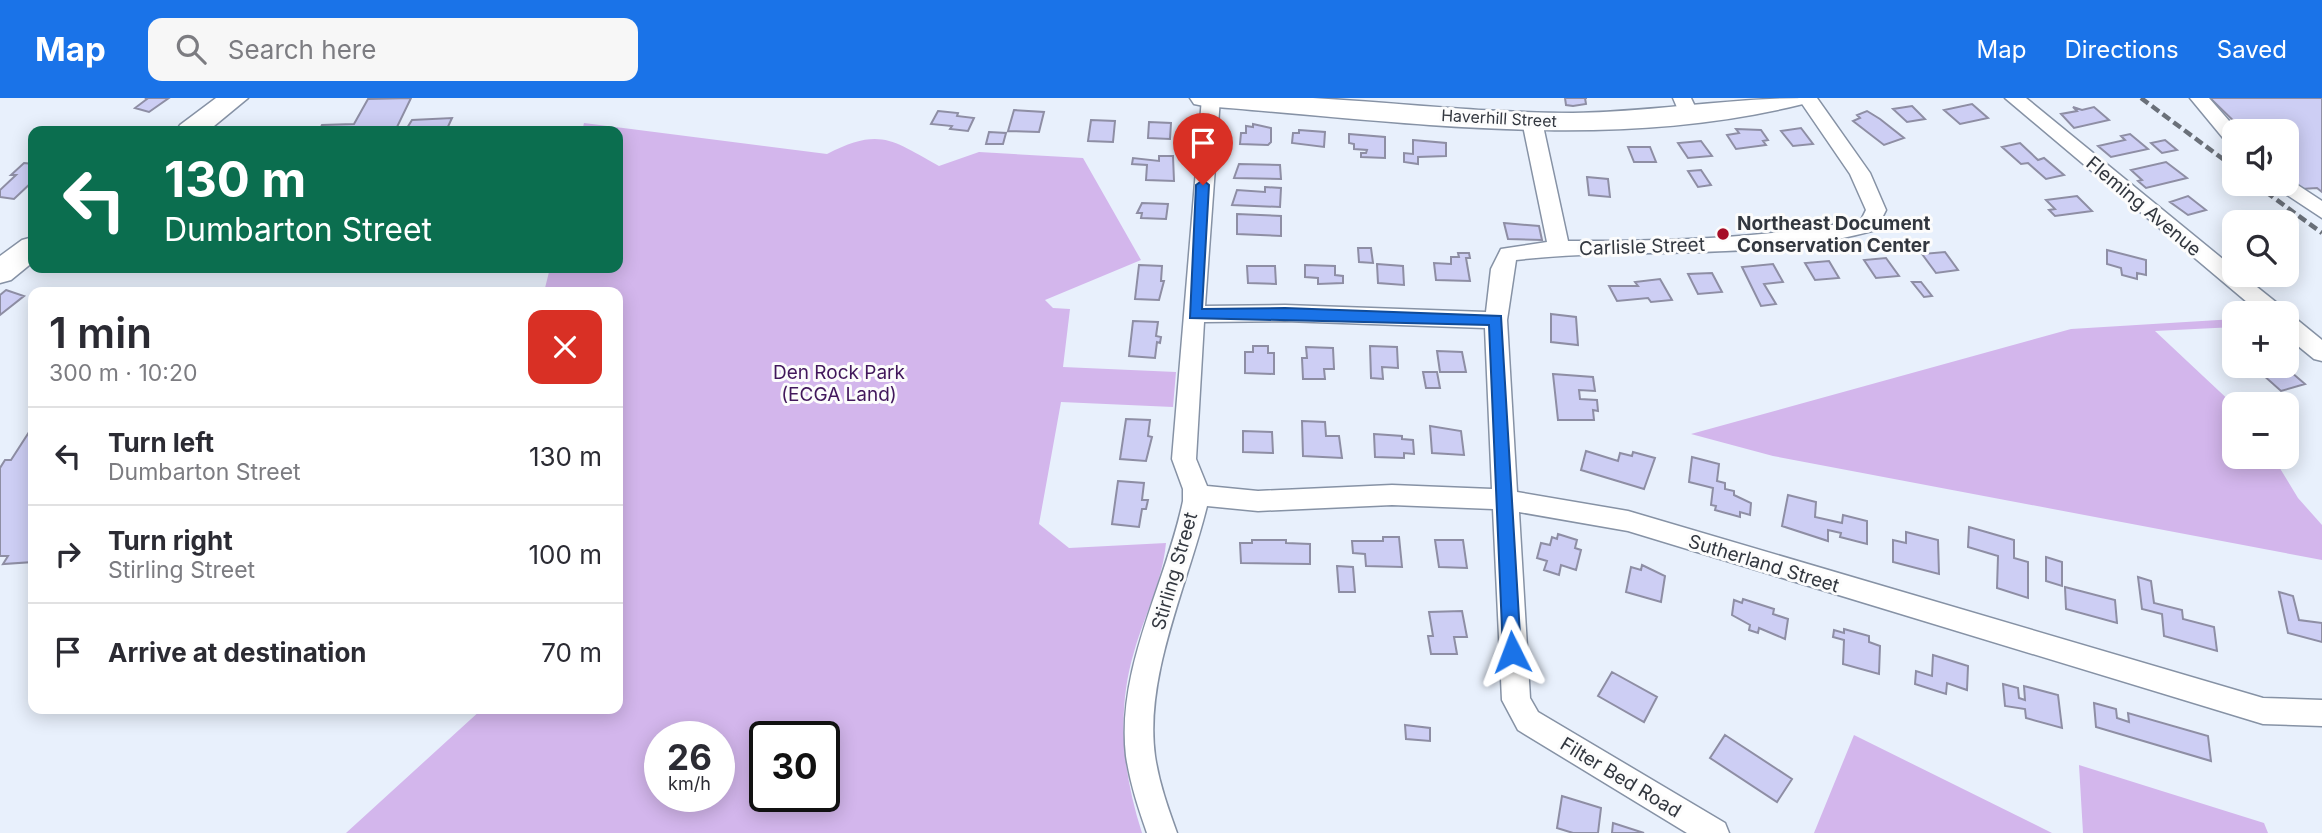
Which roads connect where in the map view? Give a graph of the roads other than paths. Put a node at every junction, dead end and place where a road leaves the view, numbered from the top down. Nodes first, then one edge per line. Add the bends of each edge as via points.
1 (234, 98) edge
2 (1204, 98) edge
3 (1793, 98) edge
4 (1807, 98) edge
5 (2014, 98) edge
6 (2199, 98) edge
7 (1211, 99) edge
8 (1686, 106) edge
9 (1532, 121) junction
10 (2222, 125) edge
11 (197, 126) edge
12 (2299, 194) edge
13 (2322, 211) edge
14 (1559, 248) junction
15 (28, 251) edge
16 (0, 272) edge
17 (2259, 301) edge
18 (1195, 314) junction
19 (1496, 320) junction
20 (2299, 334) edge
21 (2322, 353) edge
22 (1196, 491) junction
23 (1504, 499) junction
24 (2322, 713) edge
25 (1162, 833) edge
26 (1714, 833) edge

1 - 11 main road
2 - 7 main road, Haverhill Street
3 - 8 main road, Haverhill Street
4 - 14 street, Carlisle Street via 1860,173 1876,211 1869,225 1835,233 1672,247
5 - 17 street, Fleming Avenue
6 - 10 street
7 - 9 main road, Haverhill Street
7 - 18 street, Stirling Street
8 - 9 main road, Haverhill Street via 1591,122
9 - 14 street
12 - 13 street
14 - 19 street via 1509,254 1502,263
15 - 16 main road
18 - 19 street
18 - 22 street, Stirling Street via 1184,459
19 - 23 street
20 - 21 street
22 - 23 street, Sutherland Street via 1228,501 1359,496
22 - 25 street, Stirling Street via 1141,690 1138,729 1143,773
23 - 24 street, Sutherland Street via 1628,521 2263,711
23 - 26 street, Filter Bed Road via 1516,700 1528,721

